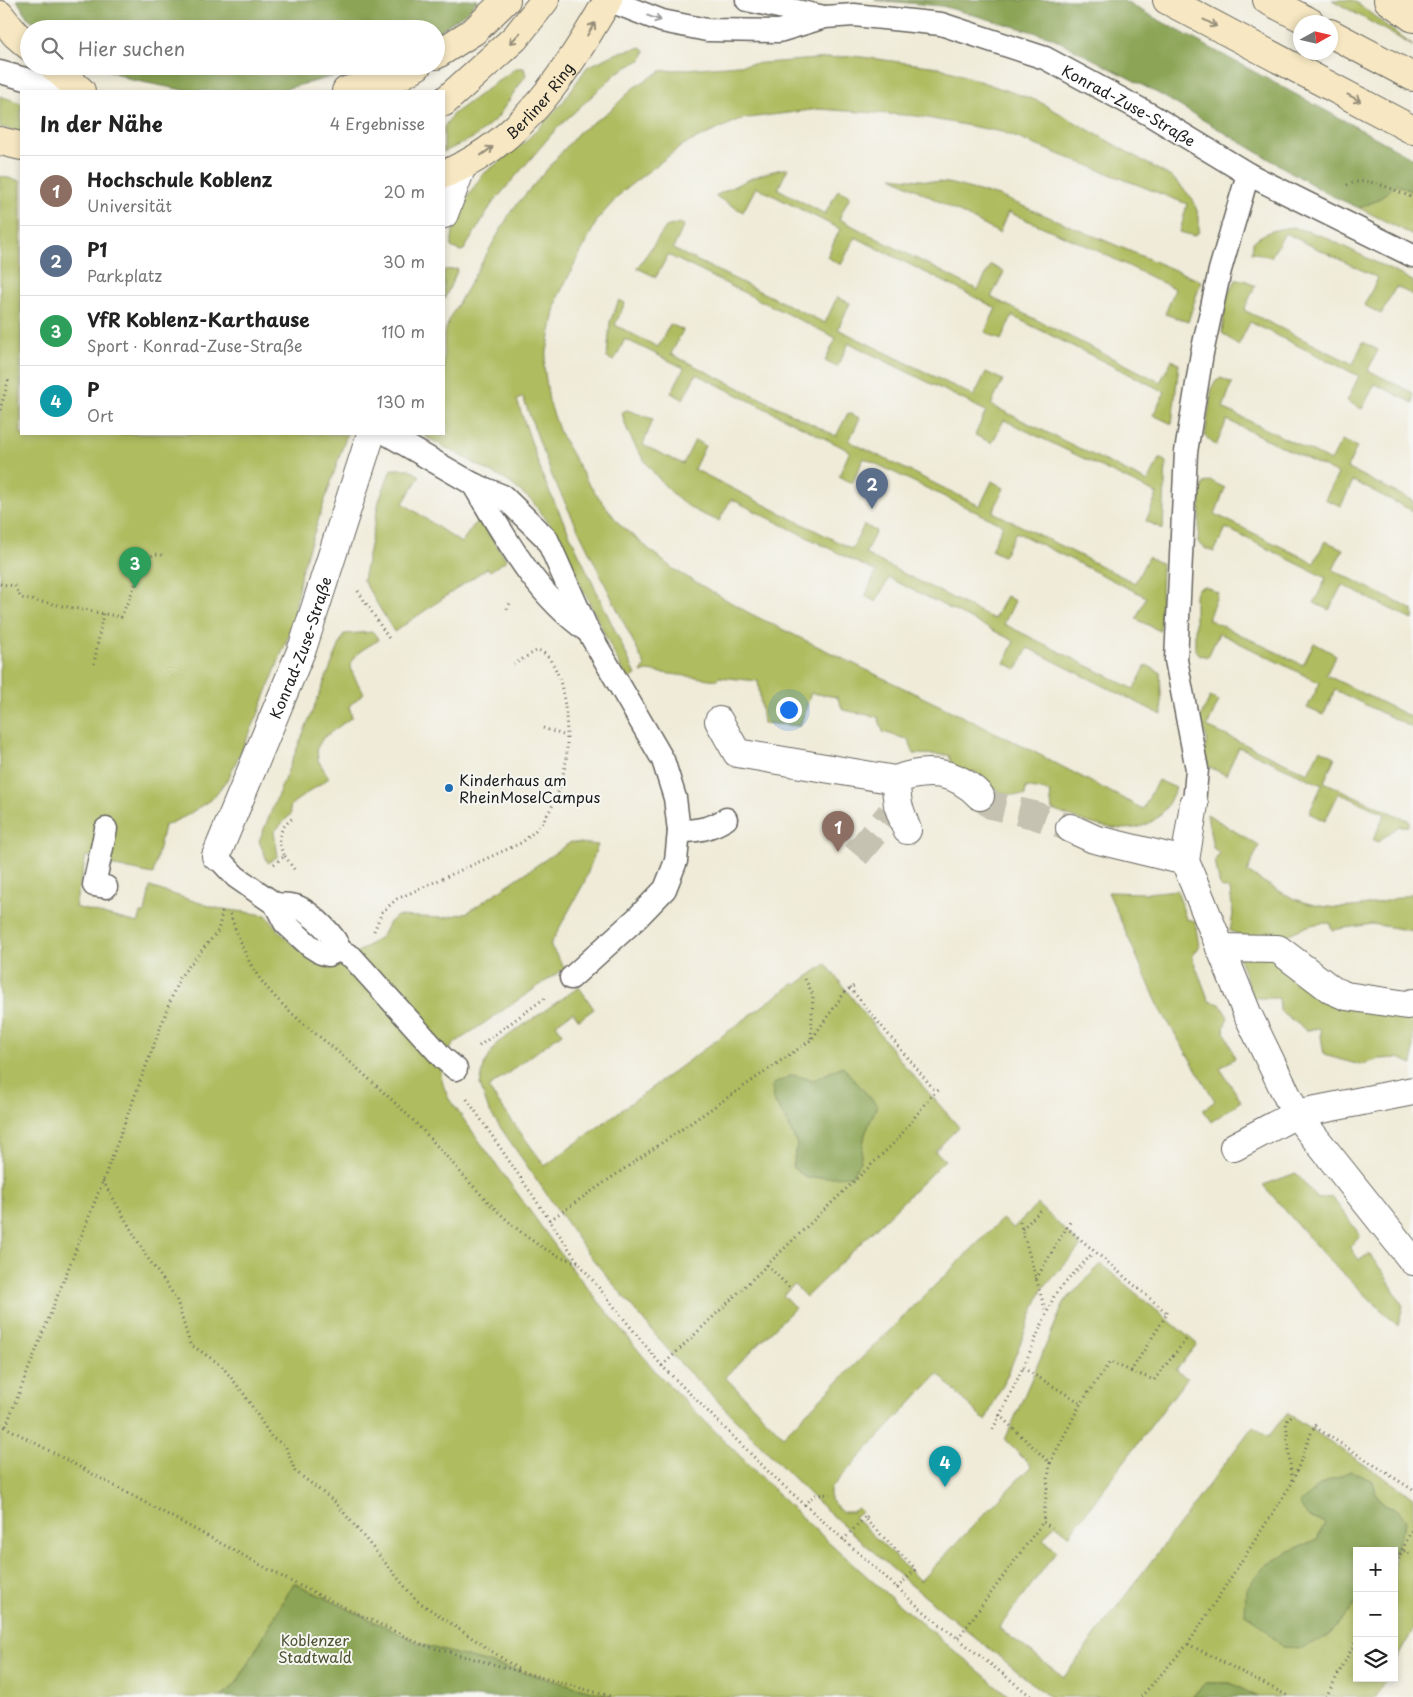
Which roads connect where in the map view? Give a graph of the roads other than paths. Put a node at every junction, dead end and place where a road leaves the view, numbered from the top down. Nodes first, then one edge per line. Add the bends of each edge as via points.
1 (506, 0) edge
2 (545, 0) edge
3 (608, 0) edge
4 (747, 0) edge
5 (1167, 0) edge
6 (1267, 0) edge
7 (1388, 0) edge
8 (0, 15) edge
9 (1296, 15) edge
10 (825, 17) junction
11 (1413, 18) edge
12 (20, 38) edge
13 (1338, 38) edge
14 (445, 49) edge
15 (0, 72) edge
16 (62, 75) edge
17 (402, 75) edge
18 (1413, 78) edge
19 (64, 90) edge
20 (80, 90) edge
21 (350, 90) edge
22 (445, 101) edge
23 (1413, 130) edge
24 (0, 141) edge
25 (20, 146) edge
26 (453, 170) edge
27 (1248, 174) junction
28 (445, 209) edge
29 (1413, 256) edge
30 (371, 435) edge
31 (389, 435) edge
32 (473, 484) junction
33 (588, 631) junction
34 (720, 721) dead end
35 (980, 796) tunnel mouth
36 (1194, 804) joint
37 (726, 819) dead end
38 (1070, 828) tunnel mouth
39 (106, 829) dead end
40 (679, 831) junction
41 (216, 856) joint
42 (1184, 861) junction
43 (106, 887) dead end
44 (1220, 948) junction
45 (571, 978) road end
46 (1413, 1003) edge
47 (456, 1069) road end
48 (1413, 1091) edge
49 (1296, 1114) junction
50 (1239, 1154) dead end
51 (1412, 1258) edge

1 - 14 street via 474,31
2 -> 22 street via 515,38
3 -> 10 lane, Konrad-Zuse-Straße via 662,21 707,30 779,31
26 -> 3 street, Berliner Ring via 504,139 529,116 581,46
4 - 10 lane, Konrad-Zuse-Straße
5 -> 23 street
6 - 9 street
7 - 11 street
8 - 12 street
10 - 27 lane, Konrad-Zuse-Straße via 854,15 941,24 1045,58 1149,114
13 - 18 street
15 - 19 lane
16 - 20 street
17 - 21 street
24 - 25 street
26 - 28 street
27 - 29 lane, Konrad-Zuse-Straße
27 - 36 lane via 1220,270 1186,452 1176,660 1197,769
30 - 41 street, Konrad-Zuse-Straße via 303,646
31 - 32 lane
32 - 33 lane via 519,561 564,615
32 - 33 lane via 503,496 547,539
33 - 40 lane via 662,760 675,798
34 - 35 street via 737,753 897,810 914,773 941,772 968,784
36 - 42 street
37 - 40 lane via 699,831
38 - 42 street via 1094,839
39 - 43 lane via 94,885
40 - 45 lane via 676,861 665,889
41 - 47 lane via 236,877 275,904 297,906 330,932 344,952
42 - 44 street
44 - 46 street via 1278,949 1339,993 1407,1005
44 - 49 street via 1247,1013
48 - 49 street
49 - 50 street
49 - 51 street

